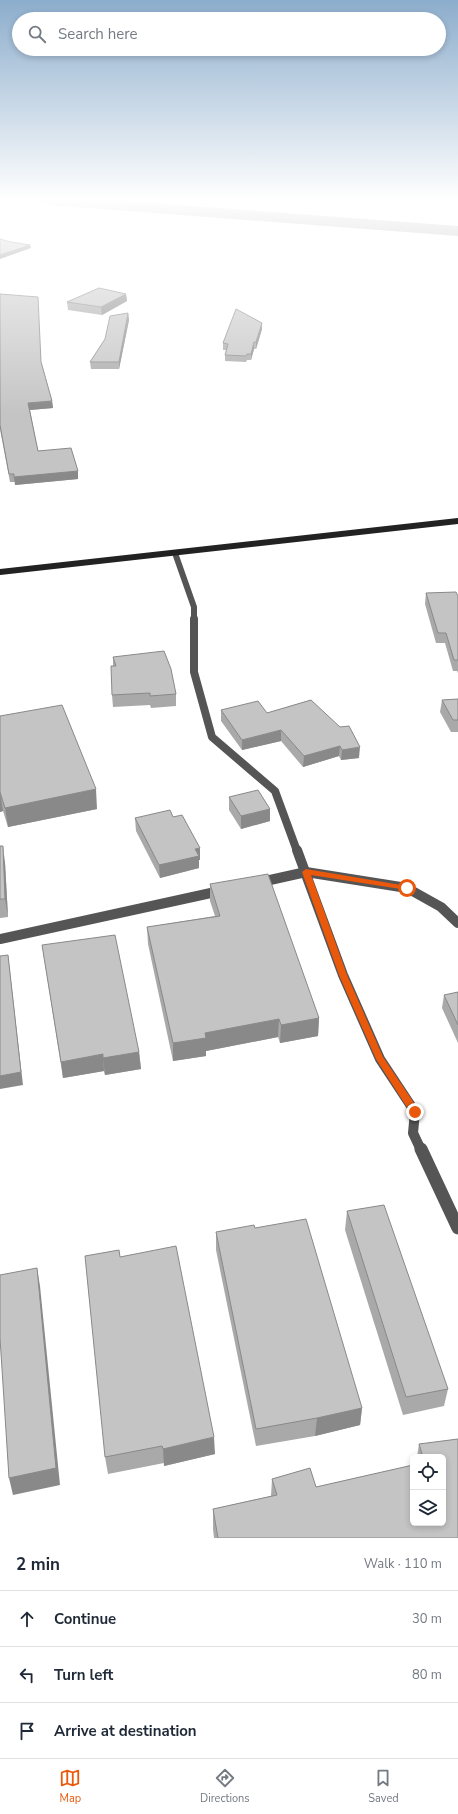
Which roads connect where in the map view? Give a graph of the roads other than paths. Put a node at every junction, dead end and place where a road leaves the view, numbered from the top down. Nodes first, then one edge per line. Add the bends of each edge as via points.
1 (458, 521) edge
2 (175, 553) junction
3 (0, 572) edge
4 (306, 872) junction
5 (252, 884) edge
6 (229, 889) edge
7 (458, 923) edge
8 (0, 940) edge
9 (458, 1228) edge

1 - 2 main road
2 - 3 main road
2 - 4 street via 194,607 194,672 212,737 275,791
4 - 5 street
4 - 7 street via 407,888 441,907
4 - 9 street via 343,975 380,1059 415,1112 413,1134
6 - 8 street

